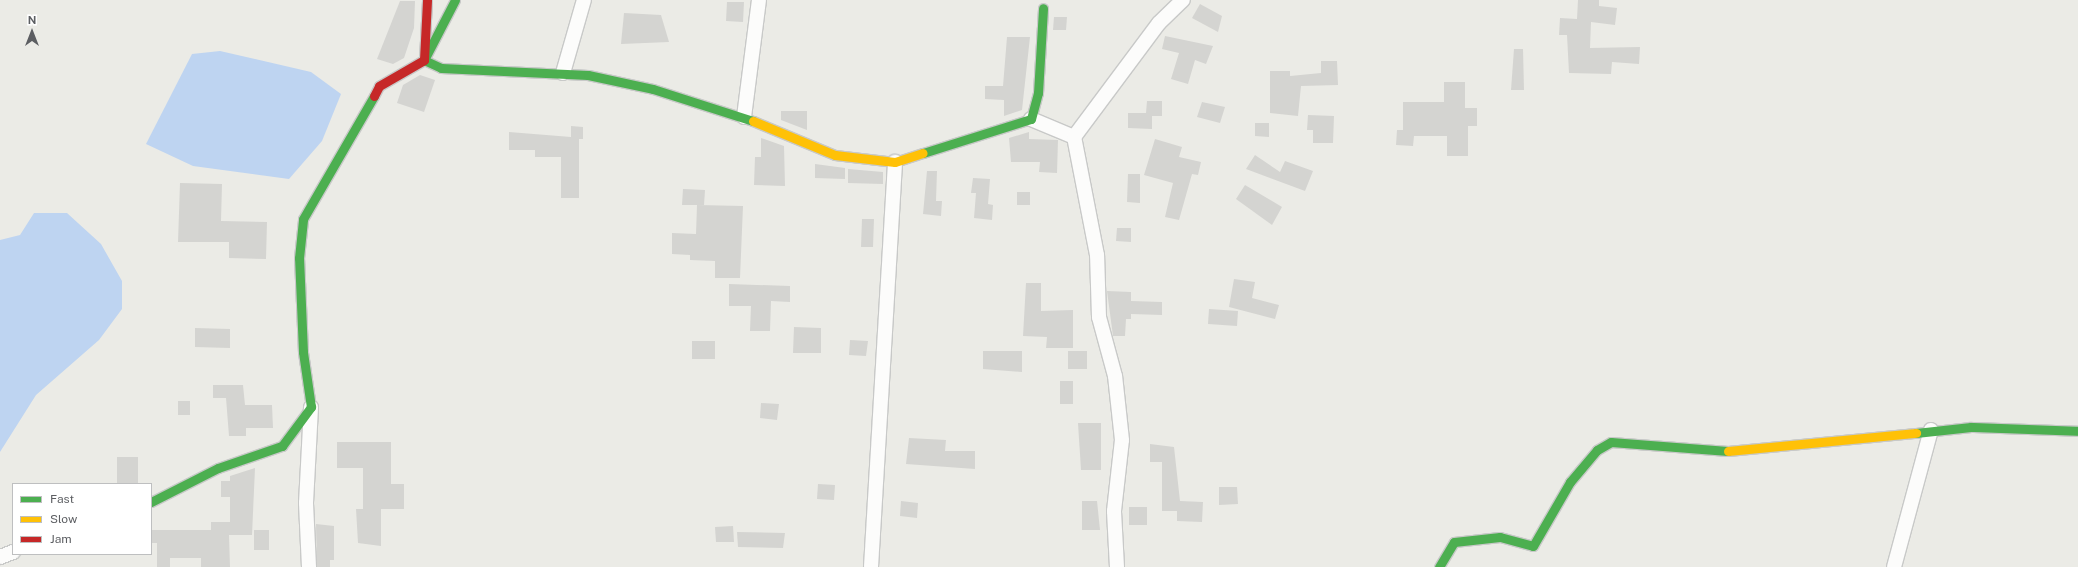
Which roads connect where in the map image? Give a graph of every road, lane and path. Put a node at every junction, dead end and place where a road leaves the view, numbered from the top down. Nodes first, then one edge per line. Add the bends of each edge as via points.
1 (427, 0) edge
2 (455, 0) edge
3 (584, 0) edge
4 (759, 0) edge
5 (1183, 0) edge
6 (1043, 8) dead end
7 (424, 60) junction
8 (563, 73) junction
9 (744, 117) junction
10 (1031, 119) junction
11 (1074, 137) junction
12 (895, 162) junction
13 (311, 407) junction
14 (1931, 430) junction
15 (2078, 431) edge
16 (152, 501) edge
17 (12, 552) edge
18 (0, 557) edge
19 (309, 567) edge
20 (871, 567) edge
21 (1117, 567) edge
22 (1439, 567) edge
23 (1894, 567) edge

1 - 7 street
2 - 7 street
3 - 8 street
4 - 9 street
5 - 11 street via 1159,23
6 - 10 street via 1038,93
7 - 8 street via 441,68
7 - 13 street via 379,86 303,219 299,258 303,352
8 - 9 street via 653,89
9 - 12 street via 835,155
10 - 11 street
10 - 12 street
11 - 21 street via 1097,255 1099,317 1115,376 1122,440 1114,511
12 - 20 street
13 - 16 street via 282,446 218,468
13 - 19 street via 306,504
14 - 15 street via 1971,427
14 - 22 street via 1766,450 1713,451 1611,442 1597,450 1570,482 1533,546 1500,537 1454,542
14 - 23 street
17 - 18 street

